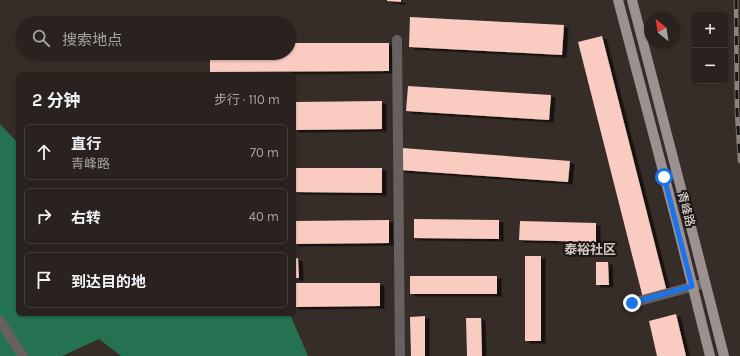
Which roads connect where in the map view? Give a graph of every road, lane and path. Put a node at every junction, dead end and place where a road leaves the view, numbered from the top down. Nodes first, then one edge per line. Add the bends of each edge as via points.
1 (618, 0) edge
2 (632, 0) edge
3 (397, 40) dead end
4 (705, 283) junction
5 (692, 286) junction
6 (632, 303) dead end
7 (0, 321) edge
8 (23, 356) edge
9 (400, 356) edge
10 (710, 356) edge
11 (724, 356) edge

1 - 5 main road, 青峰路
2 - 4 main road, 青峰路
3 - 9 street
4 - 5 street
4 - 11 main road, 青峰路
5 - 6 street
5 - 10 main road, 青峰路
7 - 8 street

